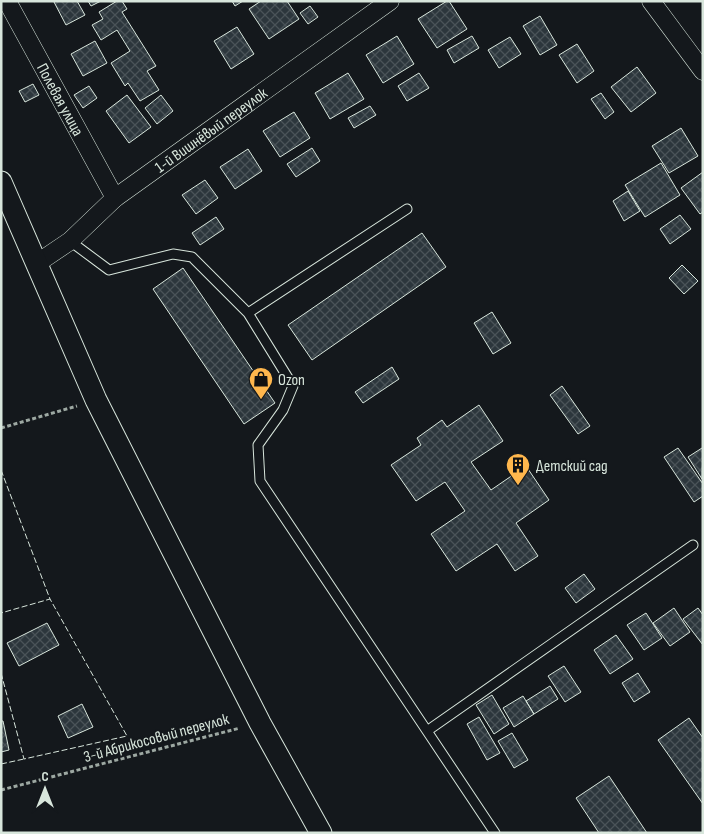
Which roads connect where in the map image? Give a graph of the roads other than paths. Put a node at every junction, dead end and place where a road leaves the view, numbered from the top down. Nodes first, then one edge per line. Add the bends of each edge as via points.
1 (7, 1) edge
2 (390, 1) edge
3 (651, 1) edge
4 (703, 71) edge
5 (1, 182) edge
6 (115, 198) junction
7 (407, 209) dead end
8 (70, 241) junction
9 (36, 264) junction
10 (248, 313) junction
11 (694, 546) dead end
12 (427, 731) junction
13 (321, 833) edge
14 (496, 833) edge

1 - 6 street, Полевая улица
2 - 6 street, 1-й Вишнёвый переулок
3 - 4 street
5 - 9 street
6 - 8 street, 1-й Вишнёвый переулок
7 - 10 lane
8 - 9 street, 1-й Вишнёвый переулок
8 - 10 lane via 110,270 173,254 192,257
9 - 13 street via 96,400 260,723
10 - 12 lane via 293,386 282,410 258,445 260,480
11 - 12 lane
12 - 14 lane

